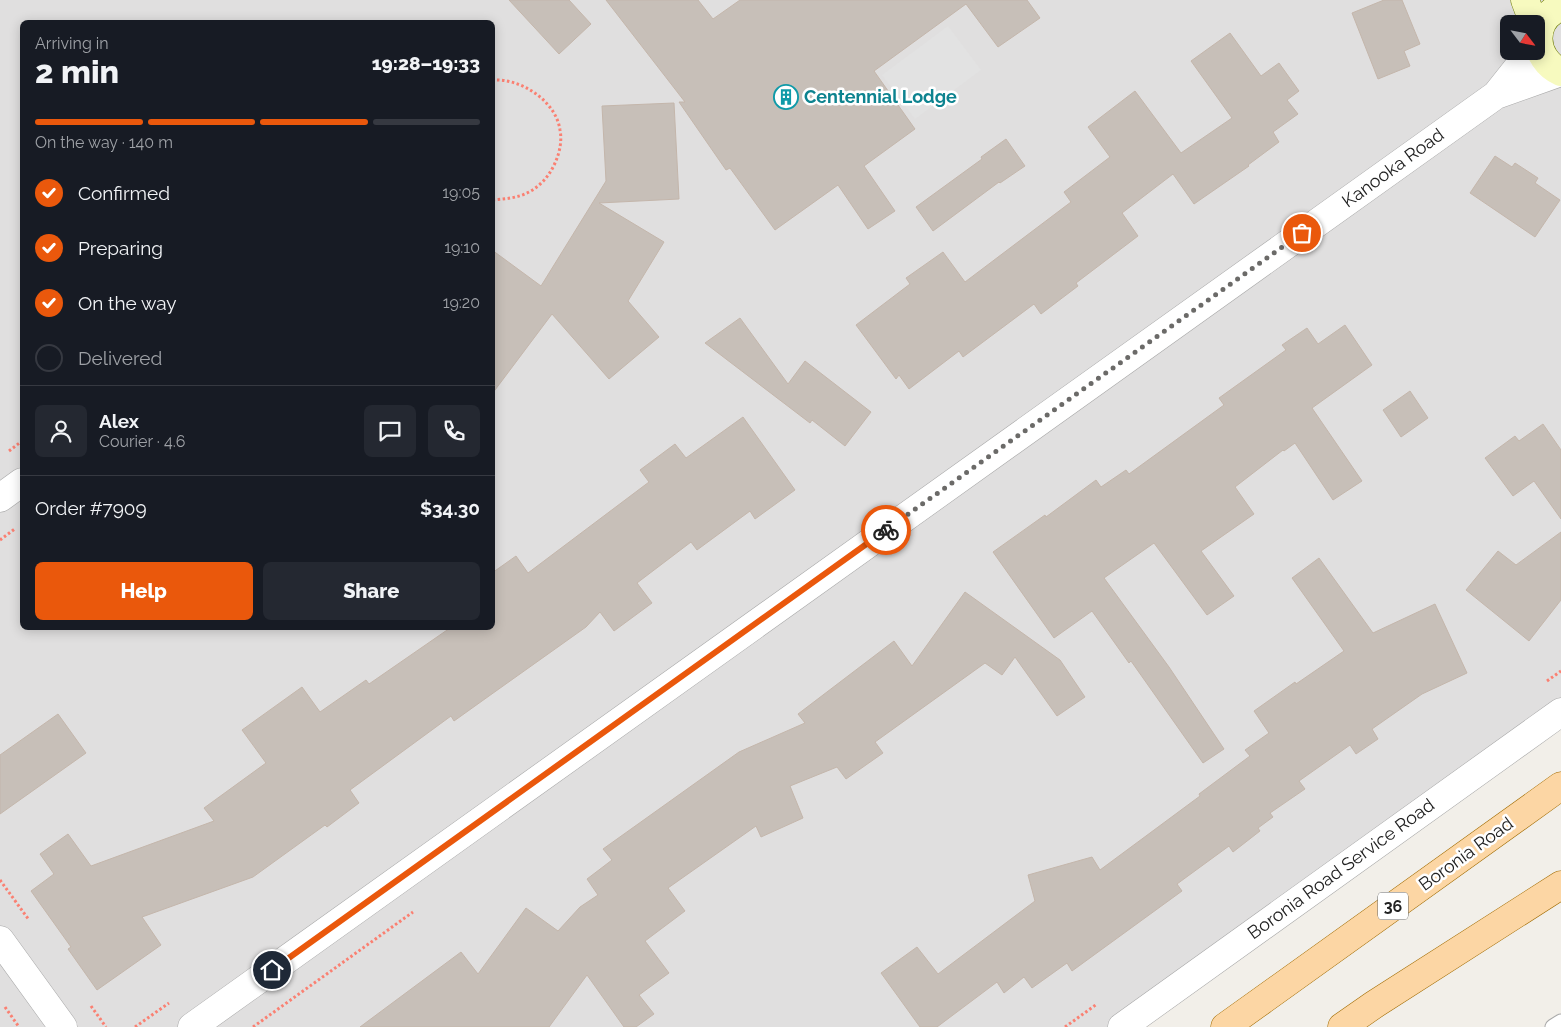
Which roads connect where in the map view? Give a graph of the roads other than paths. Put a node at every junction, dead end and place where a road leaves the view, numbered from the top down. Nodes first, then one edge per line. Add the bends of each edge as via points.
1 (1525, 0) edge
2 (1561, 7) edge
3 (1529, 15) edge
4 (1545, 19) edge
5 (1545, 59) edge
6 (1521, 60) edge
7 (1561, 72) edge
8 (1496, 95) junction
9 (20, 483) edge
10 (0, 498) edge
11 (1561, 712) edge
12 (1561, 786) edge
13 (1561, 884) edge
14 (0, 940) edge
15 (1561, 1022) edge
16 (63, 1027) edge
17 (192, 1027) edge
18 (1122, 1027) edge
19 (1225, 1027) edge
20 (1342, 1027) edge
21 (1554, 1027) edge

1 - 3 street
2 - 4 street
5 - 7 street
6 - 8 street, Kanooka Road
7 - 8 street, Kanooka Road
8 - 17 street, Kanooka Road
9 - 10 street
11 - 18 street, Boronia Road Service Road
12 - 19 main road, Boronia Road / 36
13 - 20 main road
14 - 16 street
15 - 21 lane

